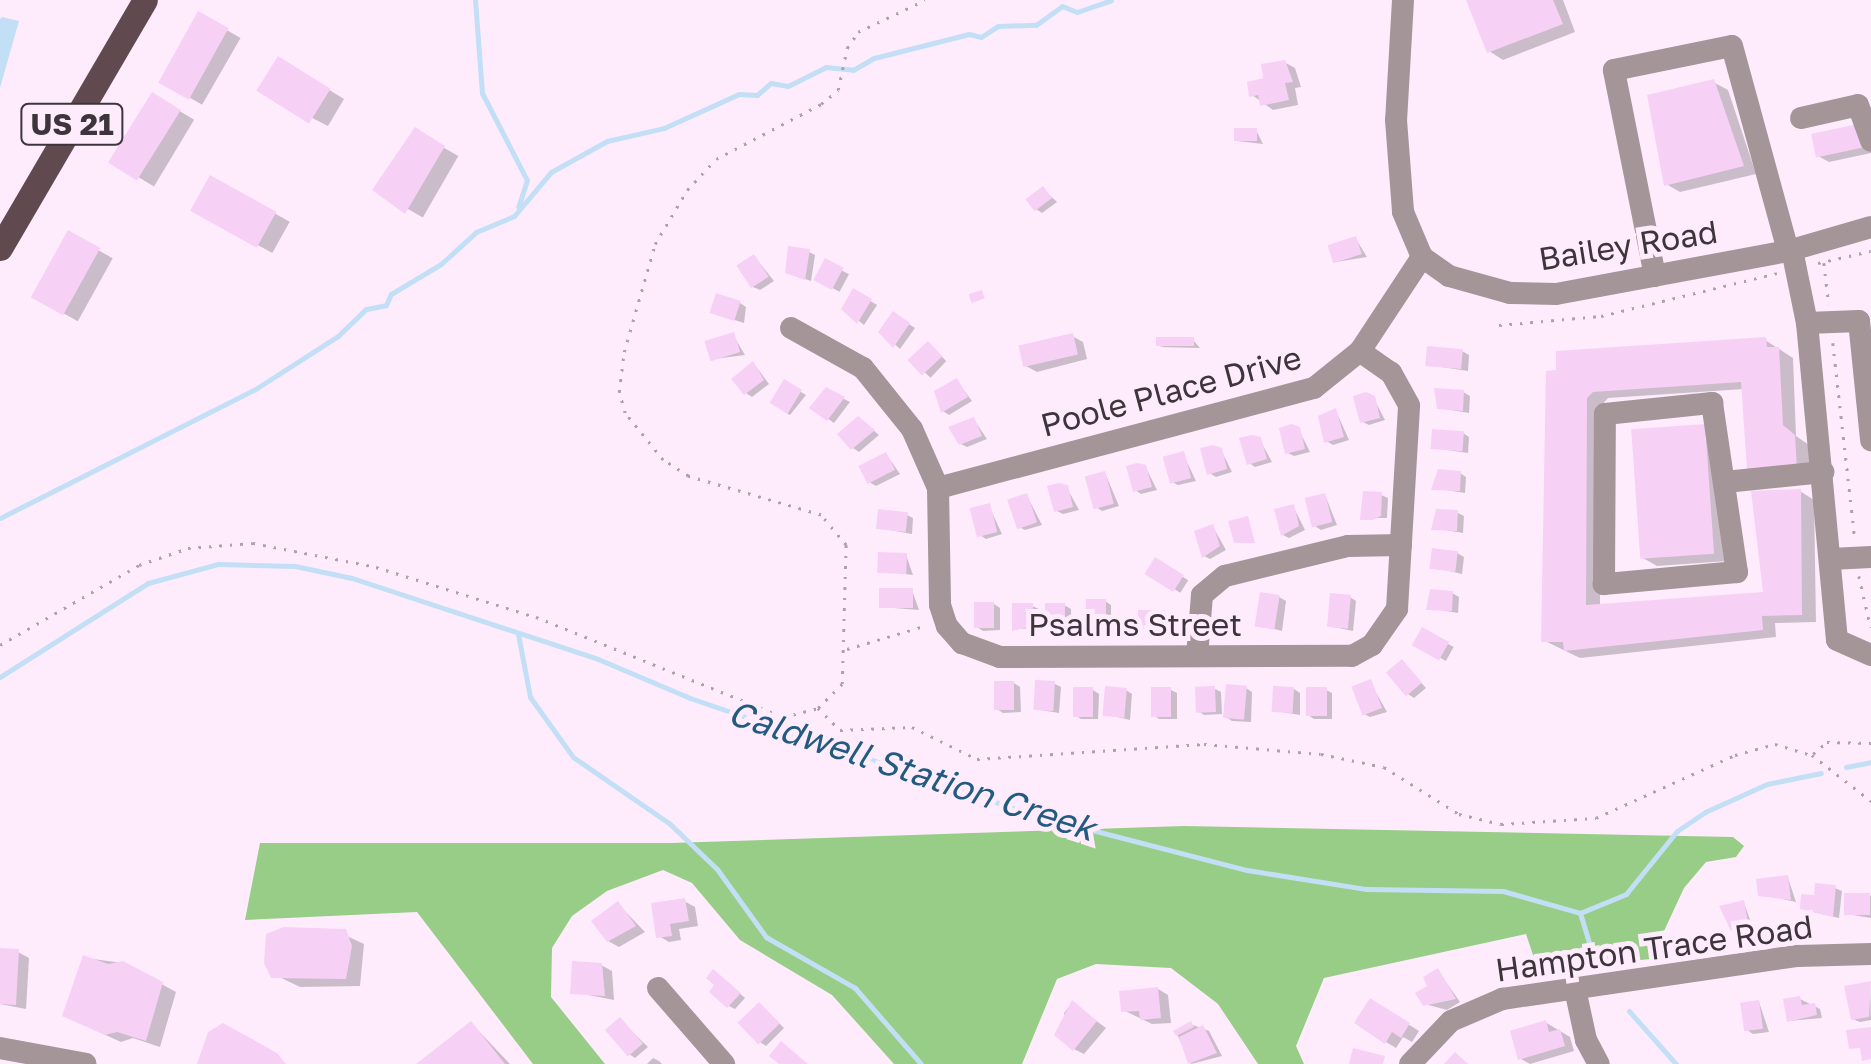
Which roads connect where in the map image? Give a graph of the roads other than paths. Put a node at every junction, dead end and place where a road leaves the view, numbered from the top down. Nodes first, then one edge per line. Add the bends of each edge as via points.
1 (145, 0) edge
2 (1403, 0) edge
3 (1800, 118) dead end
4 (1871, 142) edge
5 (1871, 227) edge
6 (3, 238) edge
7 (1790, 250) junction
8 (1422, 257) junction
9 (1655, 276) junction
10 (1865, 313) edge
11 (1819, 322) junction
12 (791, 328) dead end
13 (1360, 352) junction
14 (1871, 440) edge
15 (1822, 472) junction
16 (1725, 482) junction
17 (938, 488) junction
18 (1400, 545) junction
19 (1864, 557) edge
20 (1831, 559) junction
21 (1871, 654) edge
22 (1197, 656) junction
23 (1871, 954) edge
24 (658, 988) dead end
25 (1576, 989) junction
26 (15, 1054) edge
27 (86, 1064) edge
28 (724, 1064) edge
29 (1410, 1064) edge
30 (1599, 1064) edge

1 - 6 main road, US 21
2 - 8 street via 1396,120 1406,229
3 - 4 street via 1858,105
5 - 7 street, Bailey Road
7 - 9 street, Bailey Road
7 - 9 street via 1732,46 1614,70
7 - 11 street
8 - 9 street, Bailey Road via 1449,276 1510,293 1556,294
8 - 13 street, Poole Place Drive
10 - 11 street
10 - 14 street
11 - 15 street
12 - 17 street via 828,344 891,396
13 - 17 street, Poole Place Drive via 1314,388
13 - 18 street, Psalms Street via 1391,373 1409,405
15 - 16 street
15 - 20 street
16 - 16 street via 1712,403 1605,414 1604,584 1737,572
17 - 22 street, Psalms Street via 945,620 962,643 1000,657
18 - 22 street via 1348,546 1226,576 1202,595
18 - 22 street, Psalms Street via 1397,609 1372,646 1352,656
19 - 20 street
20 - 21 street via 1838,640
23 - 25 street, Hampton Trace Road via 1798,956
24 - 28 street
25 - 29 street, Hampton Trace Road via 1502,999 1450,1022
25 - 30 street via 1586,1040
26 - 27 street

